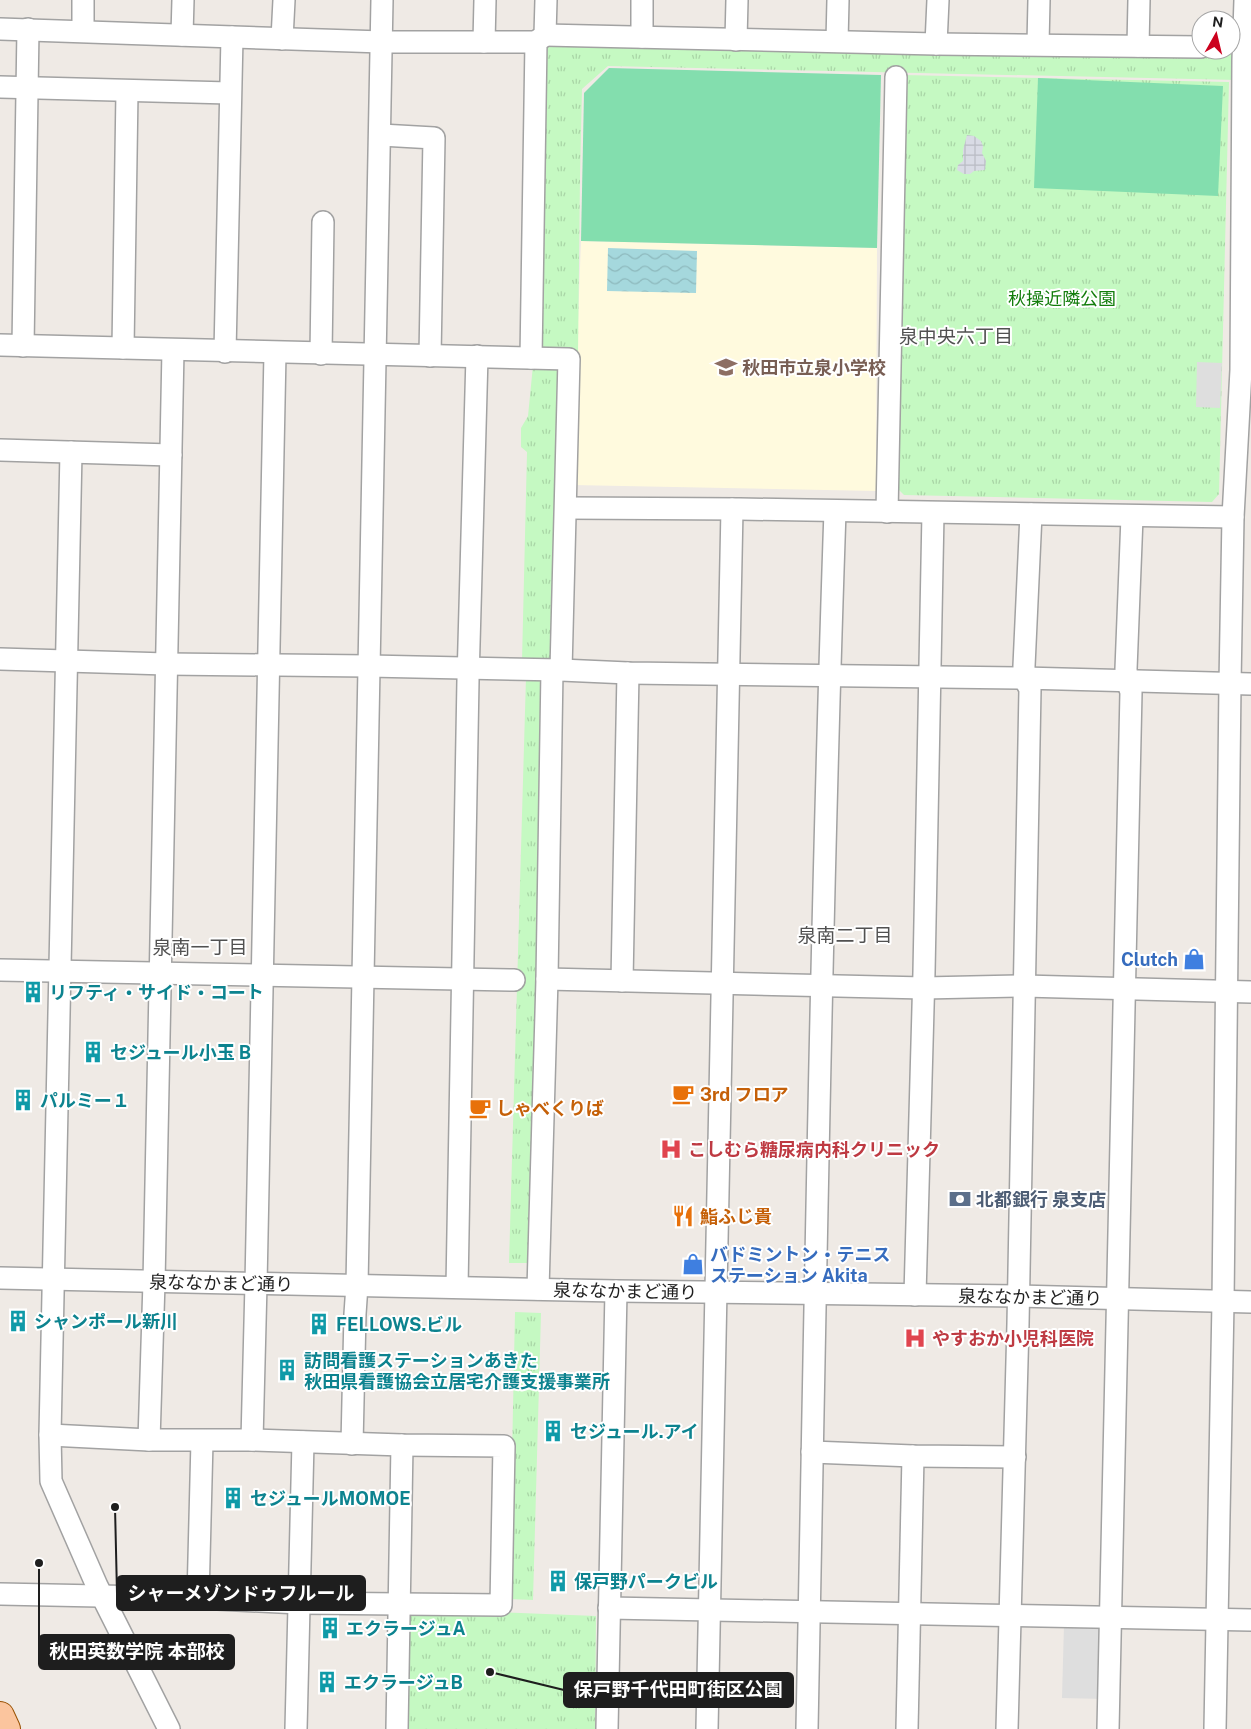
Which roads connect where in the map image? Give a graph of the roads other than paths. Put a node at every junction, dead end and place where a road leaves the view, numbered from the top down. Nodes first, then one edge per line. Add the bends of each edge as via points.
1 (83, 0) edge
2 (182, 0) edge
3 (284, 0) edge
4 (382, 0) edge
5 (485, 0) edge
6 (546, 0) edge
7 (642, 0) edge
8 (737, 0) edge
9 (838, 0) edge
10 (938, 0) edge
11 (1039, 0) edge
12 (1139, 0) edge
13 (1245, 0) edge
14 (1241, 24) edge
15 (0, 29) edge
16 (28, 29) junction
17 (83, 31) junction
18 (182, 35) junction
19 (232, 37) junction
20 (642, 37) junction
21 (282, 39) junction
22 (540, 39) junction
23 (736, 40) junction
24 (382, 42) junction
25 (484, 42) junction
26 (837, 42) junction
27 (936, 44) junction
28 (1038, 44) junction
29 (1138, 46) junction
30 (1191, 47) edge
31 (1237, 60) edge
32 (896, 78) dead end
33 (0, 87) edge
34 (26, 88) junction
35 (127, 92) junction
36 (230, 93) junction
37 (381, 135) junction
38 (323, 222) dead end
39 (0, 345) edge
40 (23, 346) junction
41 (123, 348) junction
42 (173, 350) junction
43 (224, 352) junction
44 (275, 352) junction
45 (321, 354) junction
46 (375, 355) junction
47 (430, 356) junction
48 (476, 356) junction
49 (531, 358) junction
50 (1246, 370) edge
51 (0, 450) edge
52 (71, 452) junction
53 (171, 455) junction
54 (566, 508) junction
55 (732, 509) junction
56 (835, 511) junction
57 (887, 512) junction
58 (933, 513) junction
59 (1031, 514) junction
60 (1132, 517) junction
61 (1233, 517) junction
62 (0, 659) edge
63 (67, 660) junction
64 (166, 664) junction
65 (268, 666) junction
66 (369, 666) junction
67 (469, 669) junction
68 (556, 670) junction
69 (628, 673) junction
70 (729, 674) junction
71 (829, 676) junction
72 (929, 678) junction
73 (1024, 678) junction
74 (1127, 681) junction
75 (1241, 684) edge
76 (0, 970) edge
77 (60, 972) junction
78 (160, 973) junction
79 (262, 975) junction
80 (362, 976) junction
81 (463, 978) junction
82 (546, 979) junction
83 (514, 980) dead end
84 (622, 982) junction
85 (722, 983) junction
86 (822, 986) junction
87 (1024, 986) junction
88 (924, 988) junction
89 (1125, 989) junction
90 (1226, 991) junction
91 (1251, 992) edge
92 (0, 1278) edge
93 (54, 1280) junction
94 (154, 1282) junction
95 (256, 1284) junction
96 (357, 1285) junction
97 (457, 1287) junction
98 (538, 1289) junction
99 (616, 1291) junction
100 (716, 1292) junction
101 (816, 1293) junction
102 (915, 1295) junction
103 (1018, 1296) junction
104 (1118, 1298) junction
105 (1223, 1302) junction
106 (1251, 1302) edge
107 (50, 1435) junction
108 (149, 1440) junction
109 (252, 1440) junction
110 (202, 1441) junction
111 (303, 1442) junction
112 (352, 1444) junction
113 (402, 1445) junction
114 (812, 1452) junction
115 (913, 1456) junction
116 (1015, 1457) junction
117 (0, 1594) edge
118 (103, 1596) junction
119 (198, 1598) junction
120 (299, 1603) junction
121 (398, 1603) junction
122 (608, 1608) junction
123 (710, 1610) junction
124 (809, 1611) junction
125 (910, 1614) junction
126 (1010, 1614) junction
127 (1110, 1618) junction
128 (1217, 1619) junction
129 (1251, 1620) edge
130 (0, 1716) edge
131 (6, 1729) edge
132 (169, 1729) edge
133 (296, 1729) edge
134 (397, 1729) edge
135 (607, 1729) edge
136 (707, 1729) edge
137 (807, 1729) edge
138 (907, 1729) edge
139 (1007, 1729) edge
140 (1108, 1729) edge
141 (1215, 1729) edge

1 - 17 street
2 - 18 street
3 - 21 street
4 - 24 street
5 - 25 street
6 - 22 street
7 - 20 street
8 - 23 street
9 - 26 street
10 - 27 street
11 - 28 street
12 - 29 street
13 - 14 street
15 - 16 street
16 - 17 street
16 - 34 street
17 - 18 street
18 - 19 street
19 - 21 street
19 - 36 street
20 - 22 street
20 - 23 street
21 - 24 street
22 - 25 street
22 - 49 street
23 - 26 street
24 - 25 street
24 - 37 street
26 - 27 street
27 - 28 street
28 - 29 street
29 - 30 street
31 - 50 street
32 - 57 street
33 - 34 street
34 - 35 street
34 - 40 street
35 - 36 street
35 - 41 street
36 - 43 street
37 - 46 street
37 - 47 street via 434,138
38 - 45 street
39 - 40 street
40 - 41 street
41 - 42 street
42 - 43 street
42 - 53 street
43 - 44 street
44 - 45 street
44 - 65 street
45 - 46 street
46 - 47 street
46 - 66 street
47 - 48 street
48 - 49 street
48 - 67 street
49 - 54 street via 569,359
50 - 61 street
51 - 52 street
52 - 53 street
52 - 63 street
53 - 64 street
54 - 55 street
54 - 68 street
55 - 56 street
55 - 70 street
56 - 57 street
56 - 71 street
57 - 58 street
58 - 59 street
58 - 72 street
59 - 60 street
59 - 73 street
60 - 61 street
60 - 74 street
61 - 75 street
62 - 63 street
63 - 64 street
63 - 77 street
64 - 65 street
64 - 78 street
65 - 66 street
65 - 79 street
66 - 67 street
66 - 80 street
67 - 68 street
67 - 81 street
68 - 69 street
68 - 82 street
69 - 70 street
69 - 84 street
70 - 71 street
70 - 85 street
71 - 72 street
71 - 86 street
72 - 73 street
72 - 88 street
73 - 74 street
73 - 87 street via 1030,689
74 - 75 street
74 - 89 street via 1131,692
75 - 90 street
76 - 77 street
77 - 78 street
77 - 93 street
78 - 79 street
78 - 94 street
79 - 80 street
79 - 95 street
80 - 81 street
80 - 96 street
81 - 83 street
81 - 97 street
82 - 84 street
82 - 98 street
84 - 85 street
85 - 86 street
85 - 100 street
86 - 88 street
86 - 101 street
87 - 88 street
87 - 89 street
87 - 103 street
88 - 102 street
89 - 90 street
89 - 104 street
90 - 91 street
90 - 105 street
92 - 93 street, 泉ななかまど通り
93 - 94 street, 泉ななかまど通り
93 - 107 street
94 - 95 street, 泉ななかまど通り
94 - 108 street
95 - 96 street, 泉ななかまど通り
95 - 109 street
96 - 97 street, 泉ななかまど通り
96 - 112 street
97 - 98 street, 泉ななかまど通り
98 - 99 street, 泉ななかまど通り
99 - 100 street, 泉ななかまど通り
99 - 122 street
100 - 101 street, 泉ななかまど通り
100 - 123 street
101 - 102 street, 泉ななかまど通り
101 - 114 street
102 - 103 street, 泉ななかまど通り
103 - 104 street, 泉ななかまど通り
103 - 116 street
104 - 105 street, 泉ななかまど通り
104 - 127 street
105 - 106 street, 泉ななかまど通り
105 - 128 street
107 - 108 street
107 - 118 street via 51,1481
108 - 110 street
109 - 110 street
109 - 111 street
110 - 119 street
111 - 112 street
111 - 120 street
112 - 113 street
113 - 121 street
113 - 121 street via 504,1446 501,1605
114 - 115 street
114 - 124 street
115 - 116 street
115 - 125 street
116 - 126 street
117 - 118 street
118 - 119 street
118 - 132 street
119 - 120 street
120 - 121 street
120 - 133 street
121 - 134 street
122 - 123 street
122 - 135 street
123 - 124 street
123 - 136 street
124 - 125 street
124 - 137 street
125 - 126 street
125 - 138 street
126 - 127 street
126 - 139 street
127 - 128 street
127 - 140 street
128 - 129 street
128 - 141 street
130 - 131 main road

